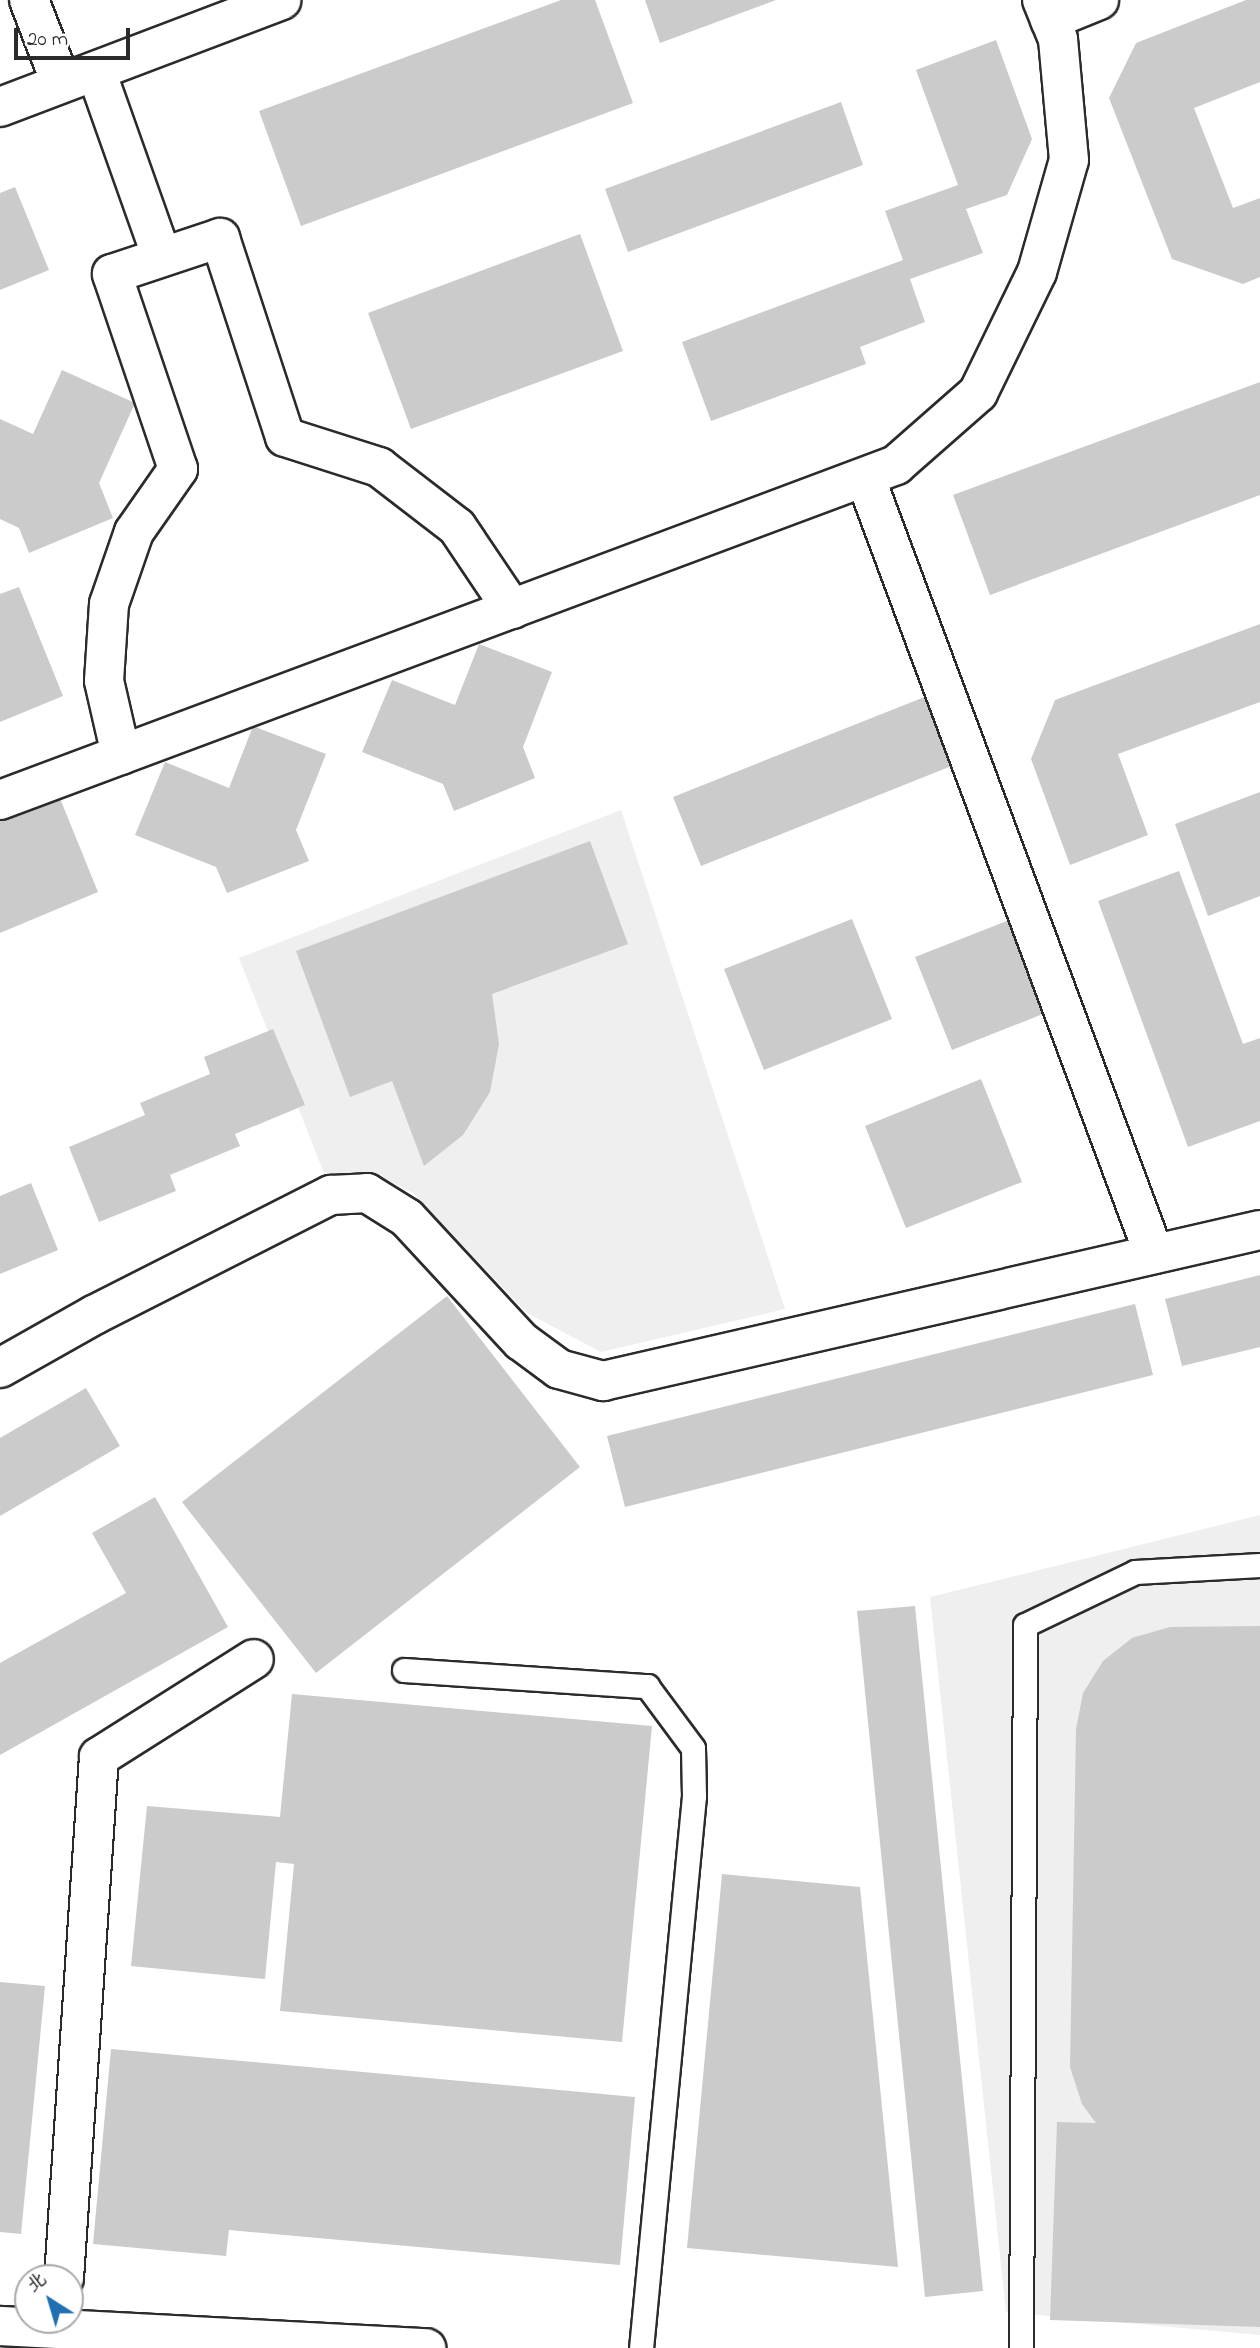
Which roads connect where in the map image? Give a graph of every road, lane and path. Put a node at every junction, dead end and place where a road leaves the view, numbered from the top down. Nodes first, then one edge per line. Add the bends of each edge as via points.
1 (29, 0) edge
2 (281, 0) edge
3 (1099, 0) edge
4 (1046, 10) edge
5 (96, 71) junction
6 (61, 83) junction
7 (0, 107) edge
8 (162, 257) junction
9 (865, 477) junction
10 (512, 609) junction
11 (121, 755) junction
12 (0, 800) edge
13 (1260, 1230) edge
14 (1154, 1254) junction
15 (0, 1368) edge
16 (1260, 1565) edge
17 (254, 1659) dead end
18 (404, 1670) dead end
19 (65, 2264) edge
20 (84, 2326) edge
21 (426, 2348) edge
22 (641, 2348) edge
23 (1021, 2348) edge

1 - 6 street
2 - 5 street
3 - 4 street
4 - 9 street via 1058,39 1069,160 1037,272 978,393 896,465
5 - 6 street
5 - 8 street
6 - 7 street
8 - 10 street via 220,238 285,437 379,467 457,527
8 - 11 street via 112,274 178,470 134,532 109,604 104,681
9 - 10 street
9 - 14 street
10 - 11 street
11 - 12 street
13 - 14 street
14 - 15 street via 603,1381 559,1369 521,1341 407,1218 367,1193 331,1195
16 - 23 lane via 1135,1572 1025,1625
17 - 19 street via 99,1757
18 - 22 lane via 646,1686 692,1748 694,1796
20 - 21 street

